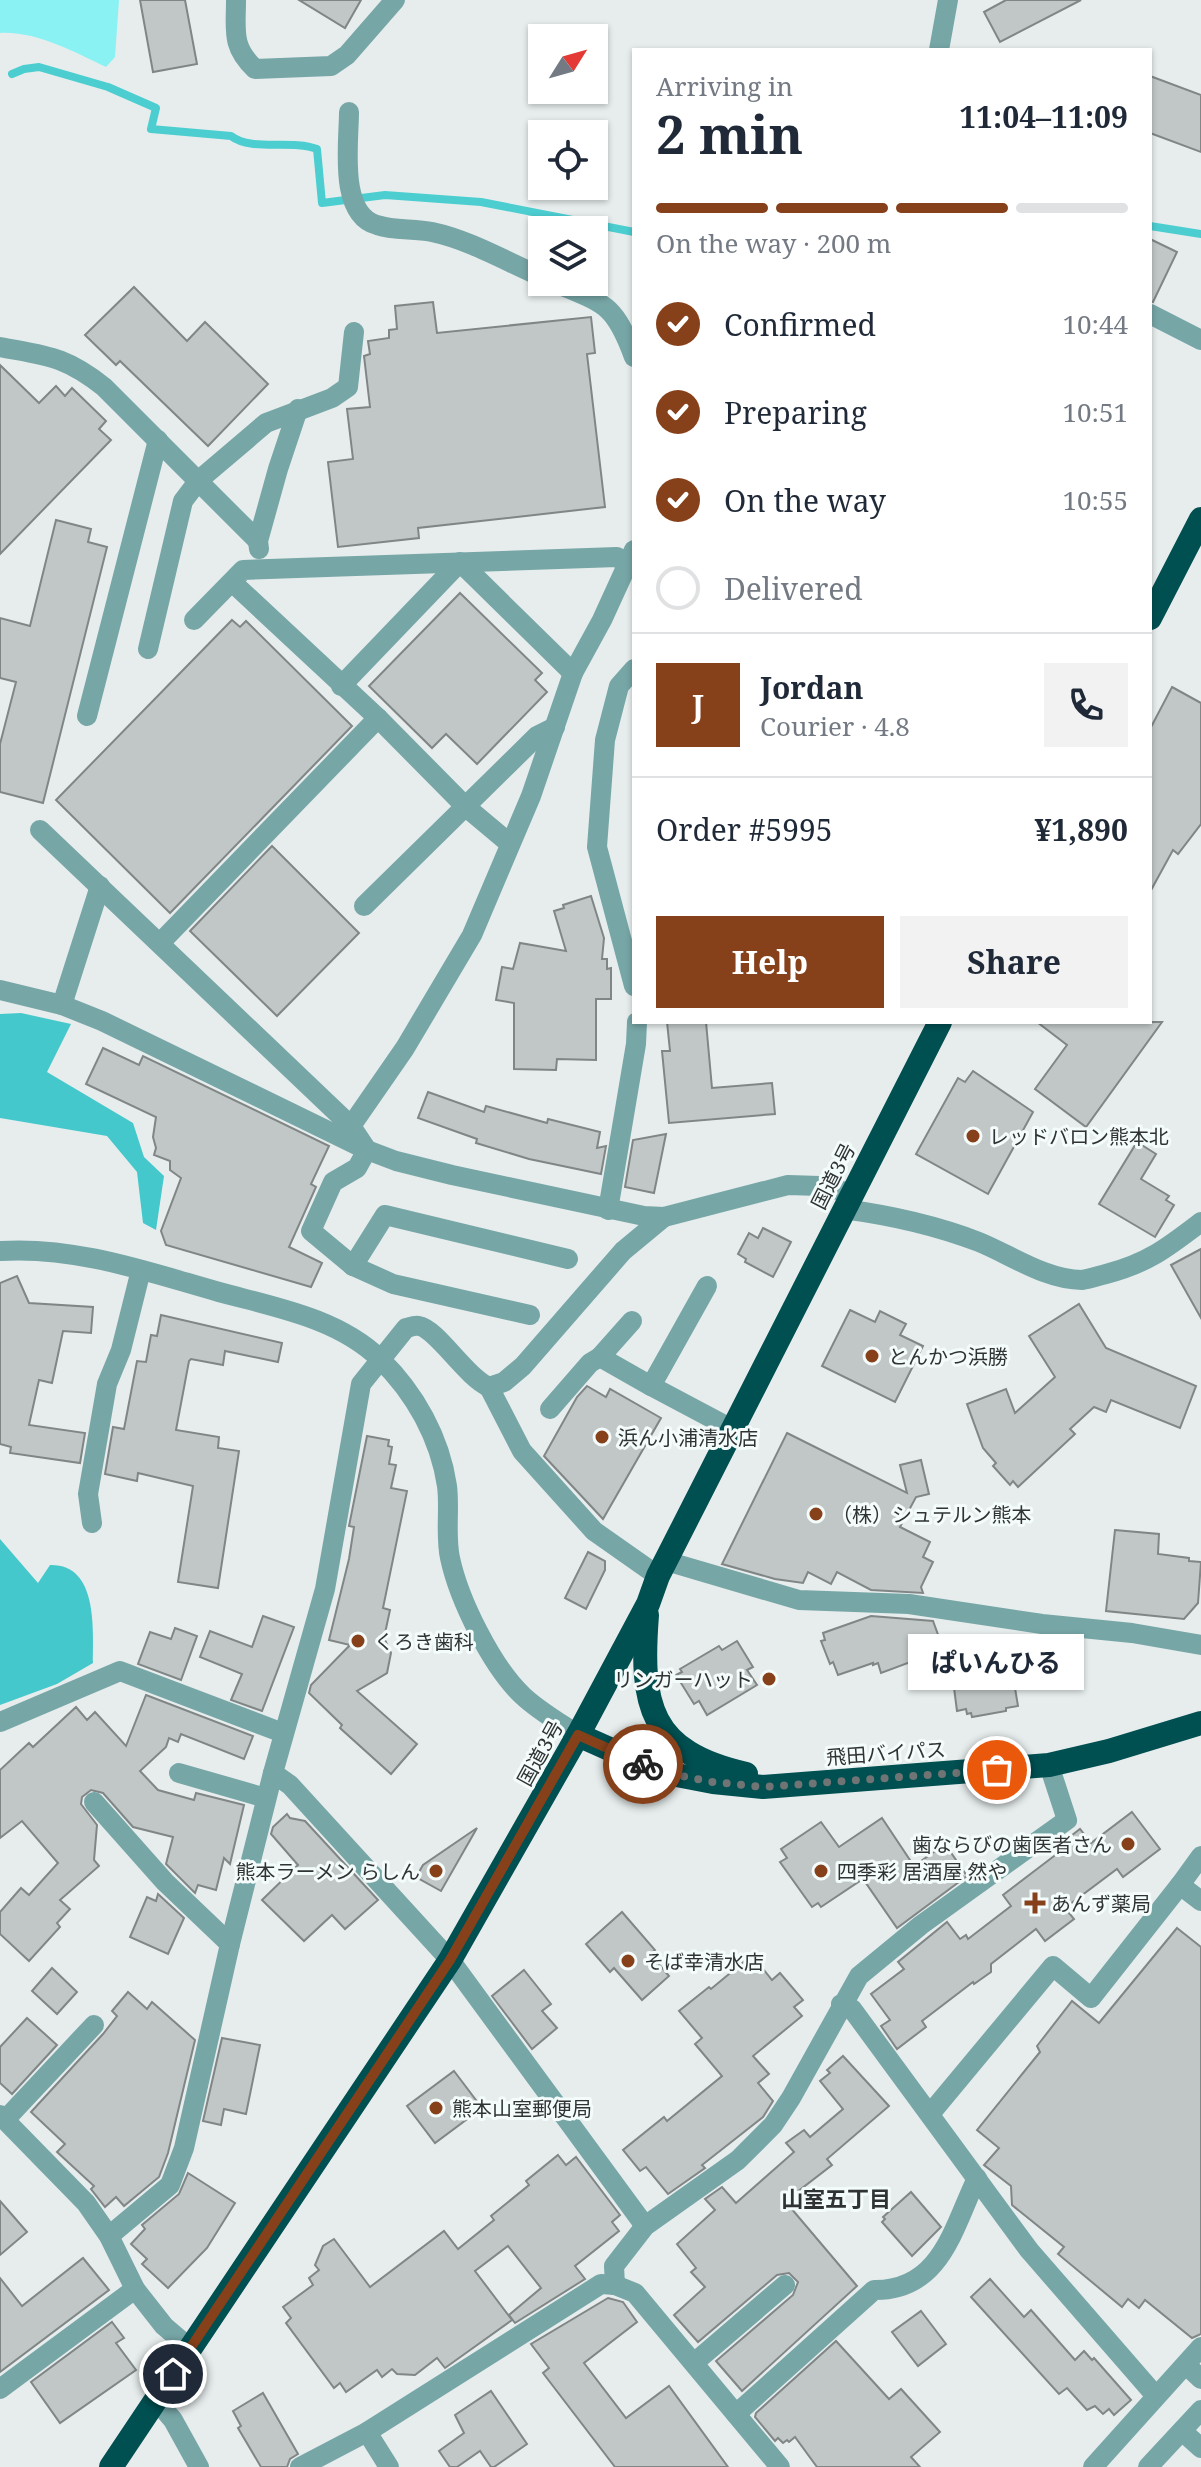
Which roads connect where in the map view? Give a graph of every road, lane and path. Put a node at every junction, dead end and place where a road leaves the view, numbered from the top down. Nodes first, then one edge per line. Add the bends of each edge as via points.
1 (236, 0) edge
2 (395, 0) edge
3 (948, 0) edge
4 (939, 48) edge
5 (349, 112) dead end
6 (528, 271) edge
7 (585, 296) edge
8 (1152, 315) edge
9 (354, 332) dead end
10 (1201, 340) edge
11 (0, 347) edge
12 (632, 352) edge
13 (298, 409) junction
14 (158, 440) junction
15 (199, 480) junction
16 (1201, 519) edge
17 (258, 541) junction
18 (631, 557) edge
19 (460, 562) junction
20 (260, 569) junction
21 (232, 582) junction
22 (1152, 614) edge
23 (194, 620) dead end
24 (148, 649) dead end
25 (632, 671) edge
26 (573, 673) junction
27 (341, 686) junction
28 (87, 716) dead end
29 (378, 718) junction
30 (555, 727) junction
31 (466, 807) junction
32 (40, 830) dead end
33 (509, 843) junction
34 (100, 886) junction
35 (364, 906) dead end
36 (160, 943) junction
37 (632, 978) edge
38 (0, 990) edge
39 (62, 1005) junction
40 (637, 1024) edge
41 (939, 1024) edge
42 (351, 1126) junction
43 (367, 1150) junction
44 (847, 1201) junction
45 (608, 1210) junction
46 (664, 1217) junction
47 (1201, 1222) edge
48 (0, 1251) edge
49 (568, 1259) dead end
50 (353, 1266) junction
51 (141, 1270) junction
52 (707, 1286) dead end
53 (530, 1315) dead end
54 (632, 1321) dead end
55 (600, 1357) junction
56 (379, 1358) junction
57 (651, 1386) junction
58 (489, 1387) junction
59 (550, 1409) dead end
60 (732, 1429) junction
61 (92, 1523) dead end
62 (662, 1569) junction
63 (648, 1604) junction
64 (1201, 1645) edge
65 (0, 1722) edge
66 (1201, 1723) edge
67 (283, 1733) junction
68 (578, 1735) junction
69 (1049, 1765) junction
70 (179, 1773) dead end
71 (273, 1773) junction
72 (792, 1784) junction
73 (266, 1798) junction
74 (94, 1802) dead end
75 (1201, 1856) edge
76 (1180, 1885) junction
77 (1201, 1901) edge
78 (230, 1944) junction
79 (450, 1960) junction
80 (841, 2004) junction
81 (94, 2025) dead end
82 (930, 2114) junction
83 (2, 2118) edge
84 (977, 2178) junction
85 (645, 2226) junction
86 (109, 2236) junction
87 (615, 2285) junction
88 (785, 2285) dead end
89 (135, 2289) junction
90 (1201, 2348) edge
91 (191, 2349) junction
92 (695, 2362) junction
93 (1186, 2365) junction
94 (1201, 2379) edge
95 (0, 2389) edge
96 (1155, 2395) junction
97 (156, 2400) junction
98 (1201, 2410) edge
99 (736, 2414) junction
100 (1182, 2431) junction
101 (367, 2432) junction
102 (1201, 2448) edge
103 (111, 2467) edge
104 (199, 2467) edge
105 (300, 2467) edge
106 (389, 2467) edge
107 (780, 2467) edge
108 (1093, 2467) edge
109 (1148, 2467) edge

1 - 2 street via 241,55 255,69 331,66
3 - 4 street
5 - 6 street via 348,189 359,213 374,225 433,232
7 - 12 street via 614,314
8 - 10 street
9 - 13 street via 348,387
11 - 14 street via 63,359 80,368
13 - 15 street via 266,423
13 - 17 street
14 - 15 street
14 - 28 street
15 - 17 street
15 - 24 street via 183,501
16 - 22 highway
17 - 20 street
18 - 19 street
18 - 26 street
19 - 20 street
19 - 26 street
19 - 27 street
20 - 21 street via 243,570
21 - 23 street
21 - 27 street
25 - 37 street via 619,686 605,740 597,847
26 - 30 street
27 - 29 street
29 - 31 street
29 - 36 street
30 - 31 street via 537,736
30 - 33 street
31 - 33 street
31 - 35 street
32 - 34 street
33 - 42 street via 472,935
34 - 36 street
34 - 39 street
36 - 42 street
38 - 39 street
39 - 43 street
40 - 45 street
41 - 44 highway, 国道3号
42 - 43 street
43 - 45 street
43 - 50 street via 357,1168 333,1182 311,1231
44 - 46 street via 820,1186 788,1185
44 - 47 street via 979,1242 1057,1277 1083,1280 1136,1266
44 - 60 highway, 国道3号
45 - 46 street
46 - 58 street via 623,1251 523,1366
48 - 51 street via 31,1249
49 - 50 street via 385,1215
50 - 53 street via 393,1284
51 - 56 street via 290,1311 337,1329
51 - 61 street via 107,1384 88,1494
52 - 57 street
54 - 55 street
55 - 57 street
55 - 59 street
56 - 58 street via 406,1328 419,1326
56 - 67 street via 361,1384 325,1589
56 - 68 street via 422,1411 437,1447 447,1485 449,1556 489,1651 523,1696
57 - 60 street
58 - 62 street via 522,1451 594,1531
60 - 62 highway, 国道3号
62 - 63 highway, 国道3号
62 - 64 street via 799,1600 909,1604
63 - 68 highway, 国道3号
63 - 72 highway via 645,1687 654,1716 669,1735 702,1761
65 - 67 street via 120,1671
66 - 69 highway, 飛田バイパス
67 - 71 street
68 - 72 highway, 飛田バイパス via 661,1772 763,1787
68 - 79 highway, 国道3号
69 - 72 highway, 飛田バイパス
69 - 80 street via 1067,1820 921,1925 859,1976
70 - 73 street
71 - 73 street
71 - 79 street via 290,1785
73 - 78 street
74 - 78 street via 165,1882
75 - 76 street
76 - 77 street
76 - 82 street via 1091,1998 1053,1966
78 - 86 street via 184,2148 170,2185
79 - 85 street
79 - 91 highway, 国道3号
80 - 82 street via 852,2009
80 - 85 street via 773,2125 738,2160
81 - 83 street
82 - 84 street
83 - 86 street via 86,2203
84 - 96 street via 1029,2250
84 - 99 street via 932,2269 906,2286 874,2290
85 - 87 street via 614,2266
86 - 89 street
87 - 92 street via 635,2293
87 - 101 street via 601,2284
88 - 92 street
89 - 91 street via 164,2326
89 - 95 street
90 - 93 street
91 - 97 highway, 国道3号
92 - 99 street
93 - 94 street
93 - 96 street
96 - 108 street
97 - 103 highway, 国道3号
97 - 104 street
98 - 100 street
99 - 107 street
100 - 102 street
100 - 109 street
101 - 105 street
101 - 106 street

